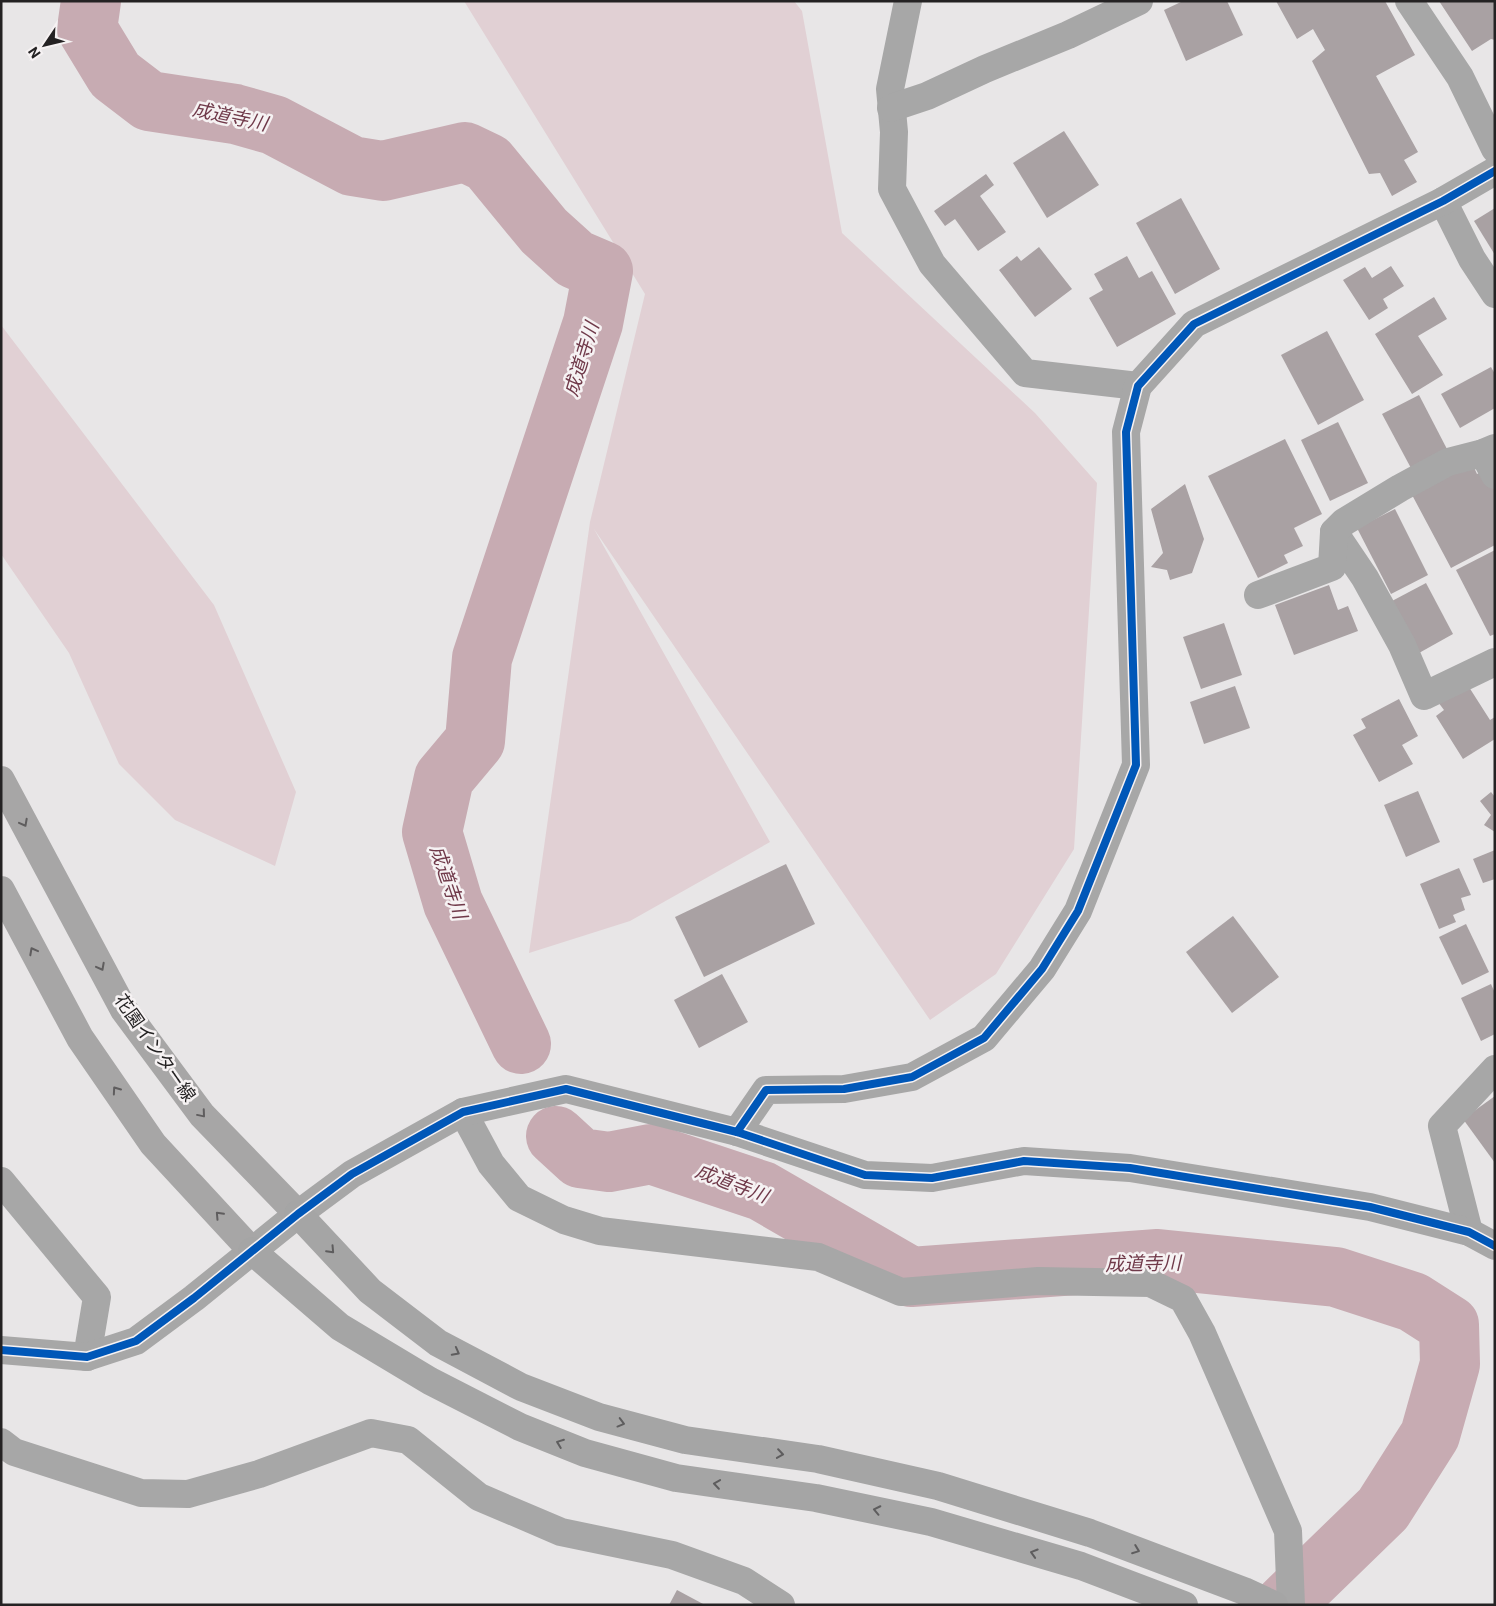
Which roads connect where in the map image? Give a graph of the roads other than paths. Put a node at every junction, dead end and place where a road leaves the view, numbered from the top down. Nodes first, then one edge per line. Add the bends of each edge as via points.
1 (908, 1) edge
2 (1139, 1) edge
3 (1409, 1) edge
4 (892, 108) junction
5 (1495, 149) edge
6 (1495, 171) edge
7 (1443, 201) junction
8 (1495, 294) edge
9 (1138, 386) junction
10 (1491, 459) edge
11 (1334, 532) junction
12 (1258, 595) dead end
13 (1495, 662) edge
14 (1, 780) edge
15 (1, 890) edge
16 (1495, 1069) edge
17 (463, 1112) junction
18 (736, 1132) junction
19 (1, 1181) edge
20 (298, 1214) junction
21 (1469, 1232) junction
22 (1495, 1246) edge
23 (252, 1251) junction
24 (1, 1350) edge
25 (87, 1357) junction
26 (1, 1442) edge
27 (781, 1605) edge
28 (1184, 1605) edge
29 (1274, 1605) edge
30 (1291, 1605) edge

1 - 4 street via 890,89
2 - 4 street via 1068,35
3 - 5 street via 1460,77
4 - 9 street via 892,189 932,264 1025,373
6 - 7 street
7 - 8 street via 1472,259
7 - 9 street via 1194,324
9 - 18 street via 1126,432 1136,765 1078,911 1042,969 984,1038 912,1077 844,1089 766,1090
10 - 11 street via 1448,462 1344,522
11 - 12 street via 1332,567
11 - 13 street via 1365,578 1402,645 1424,696
14 -> 20 main road, 花園インター線 via 124,1010 202,1115
23 -> 15 main road via 153,1144 80,1038
16 - 21 street via 1442,1126
17 - 18 street via 566,1089
17 - 20 street via 352,1174
17 - 30 street via 491,1164 519,1198 564,1220 600,1231 818,1257 901,1292 1038,1281 1150,1283 1183,1299 1202,1333 1288,1531
18 - 21 street via 865,1176 932,1178 1024,1161 1130,1168 1370,1207
19 - 25 street via 97,1297
20 - 23 street
20 -> 29 highway via 370,1291 438,1343 521,1387 599,1417 685,1440 818,1459 938,1486 1090,1533
21 - 22 street
23 - 25 street via 136,1340
28 -> 23 highway via 1081,1566 931,1522 816,1498 676,1478 585,1453 520,1427 430,1381 340,1327
24 - 25 street
26 - 27 street via 14,1452 141,1493 188,1494 259,1474 371,1433 408,1440 488,1501 561,1532 672,1555 744,1581

